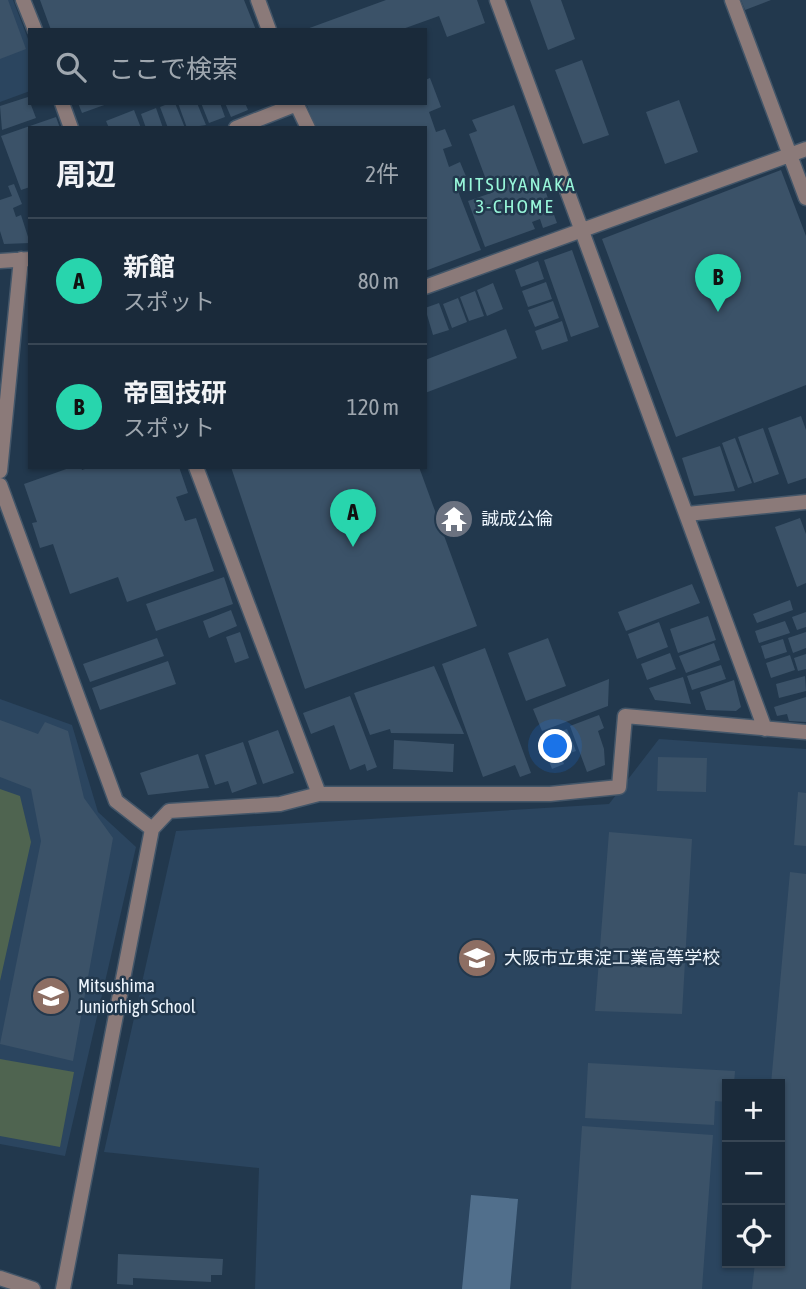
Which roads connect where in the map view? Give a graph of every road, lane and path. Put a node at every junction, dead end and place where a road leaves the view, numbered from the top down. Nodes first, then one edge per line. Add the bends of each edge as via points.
1 (23, 0) edge
2 (258, 0) edge
3 (497, 0) edge
4 (732, 0) edge
5 (34, 28) edge
6 (268, 28) edge
7 (63, 105) edge
8 (294, 105) edge
9 (297, 105) edge
10 (71, 126) edge
11 (241, 126) edge
12 (307, 126) edge
13 (806, 149) edge
14 (790, 155) junction
15 (806, 198) edge
16 (580, 230) junction
17 (26, 259) edge
18 (0, 261) edge
19 (427, 286) edge
20 (197, 469) edge
21 (0, 471) edge
22 (0, 485) edge
23 (806, 502) edge
24 (687, 514) junction
25 (765, 729) junction
26 (806, 732) edge
27 (319, 794) junction
28 (152, 829) junction
29 (0, 1278) edge
30 (33, 1289) edge
31 (63, 1289) edge

1 - 5 street
2 - 6 street
3 - 16 street
4 - 14 street
7 - 10 street
8 - 11 street
9 - 12 street
13 - 14 street
14 - 15 street
14 - 16 street
16 - 19 street
16 - 24 street
17 - 18 street
17 - 21 street
20 - 27 street
22 - 28 street via 116,801
23 - 24 street
24 - 25 street
25 - 26 street
25 - 27 street via 625,716 619,787 550,794
27 - 28 street via 280,804 169,811
28 - 31 street
29 - 30 street

